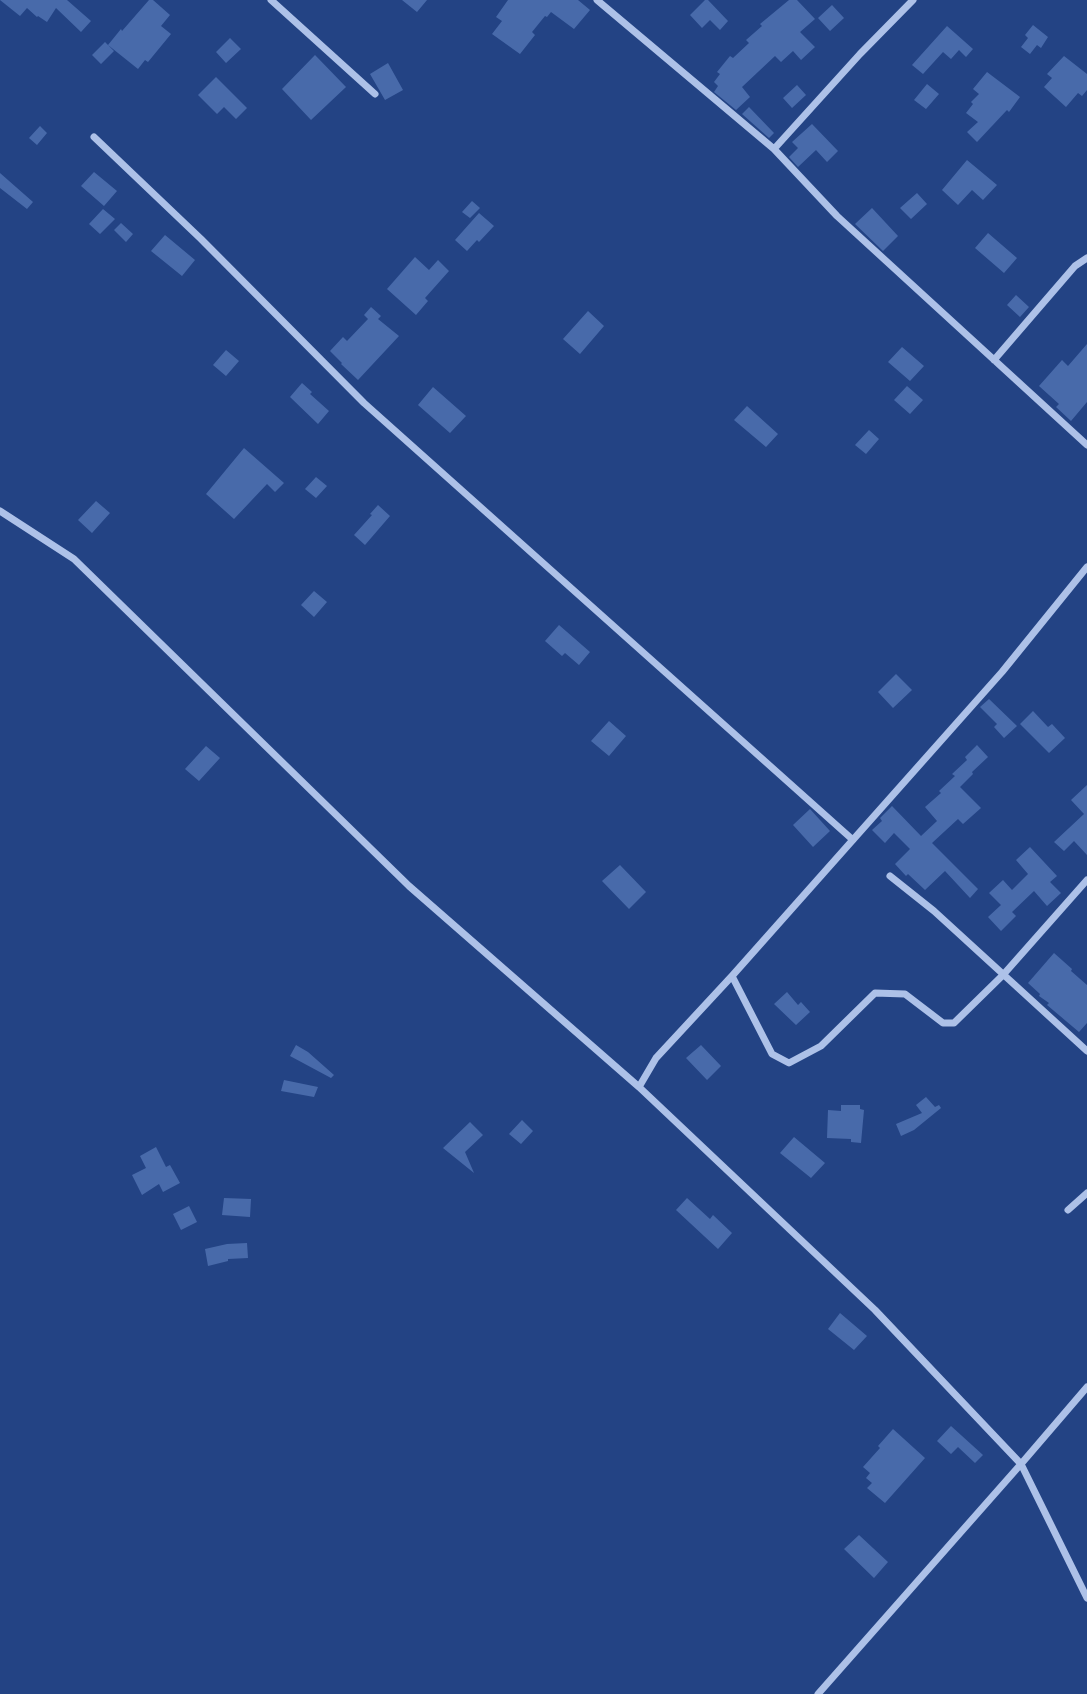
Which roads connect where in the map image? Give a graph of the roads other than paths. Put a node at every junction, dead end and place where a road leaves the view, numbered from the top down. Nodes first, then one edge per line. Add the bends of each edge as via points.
1 (272, 0) edge
2 (597, 0) edge
3 (913, 0) edge
4 (375, 94) dead end
5 (94, 137) dead end
6 (774, 149) junction
7 (1087, 258) edge
8 (994, 360) junction
9 (1087, 445) edge
10 (0, 511) edge
11 (1087, 567) edge
12 (853, 840) junction
13 (890, 876) dead end
14 (1087, 880) edge
15 (1003, 975) junction
16 (732, 976) junction
17 (1087, 1051) edge
18 (638, 1087) junction
19 (1087, 1193) edge
20 (1068, 1210) dead end
21 (1087, 1387) edge
22 (1021, 1464) junction
23 (1087, 1598) edge
24 (818, 1694) edge

1 - 4 street
2 - 6 street
3 - 6 street
5 - 12 street via 201,239 364,403
6 - 8 street via 837,216
7 - 8 street via 1075,266
8 - 9 street
10 - 18 street via 74,559 409,886
11 - 12 street via 1002,672
12 - 16 street
13 - 15 street via 934,911
14 - 15 street
15 - 16 street via 954,1023 943,1023 905,994 876,992 821,1046 789,1063 772,1054
15 - 17 street
16 - 18 street via 656,1058
18 - 22 street via 875,1310
19 - 20 street
21 - 22 street
22 - 23 street
22 - 24 street

